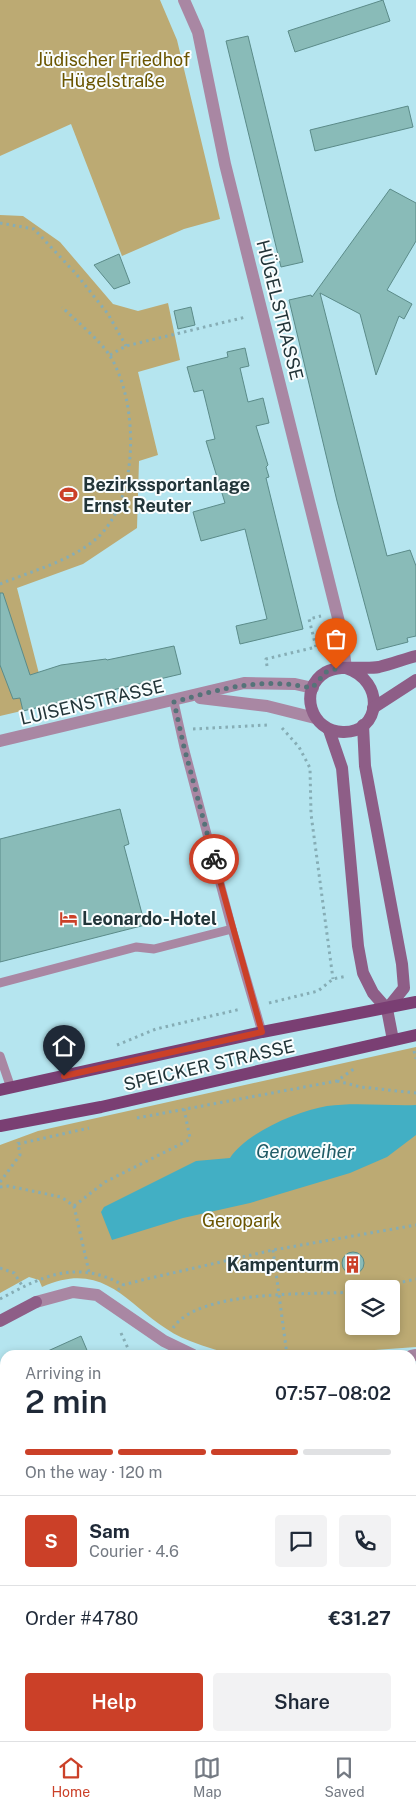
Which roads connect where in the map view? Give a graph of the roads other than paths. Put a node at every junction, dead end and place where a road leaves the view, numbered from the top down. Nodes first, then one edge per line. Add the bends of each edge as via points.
1 (184, 0) edge
2 (416, 656) edge
3 (346, 668) junction
4 (416, 680) edge
5 (312, 688) junction
6 (192, 696) junction
7 (174, 702) junction
8 (373, 708) junction
9 (315, 718) junction
10 (363, 725) junction
11 (329, 730) junction
12 (0, 741) edge
13 (232, 929) junction
14 (0, 983) edge
15 (416, 1002) edge
16 (388, 1008) junction
17 (262, 1032) junction
18 (416, 1035) edge
19 (393, 1040) junction
20 (0, 1056) edge
21 (5, 1089) edge
22 (0, 1126) edge
23 (0, 1322) edge
24 (183, 1350) edge

1 - 3 street, HÜGELSTRASSE via 198,32 225,164 337,612
2 - 3 street via 378,667
3 - 5 street via 326,672
3 - 8 street via 368,682 374,697
4 - 8 street
5 - 6 street, LUISENSTRASSE via 270,683 244,684
5 - 9 street via 310,698
6 - 7 street, LUISENSTRASSE
6 - 9 street, LUISENSTRASSE via 267,706
7 - 12 street, LUISENSTRASSE
7 - 13 lane
8 - 10 street
9 - 11 street
10 - 11 street via 347,732
10 - 16 street via 365,766 402,964 404,988
11 - 16 street via 342,768 363,972 374,994
13 - 14 lane via 154,949 136,947
13 - 17 lane
15 - 16 main road, SPEICKER STRASSE
16 - 17 main road, SPEICKER STRASSE
16 - 19 street
17 - 21 main road, SPEICKER STRASSE
18 - 19 main road, SPEICKER STRASSE
19 - 22 main road, SPEICKER STRASSE via 100,1107
20 - 21 lane
23 - 24 street via 36,1302 73,1292 97,1295 164,1341

